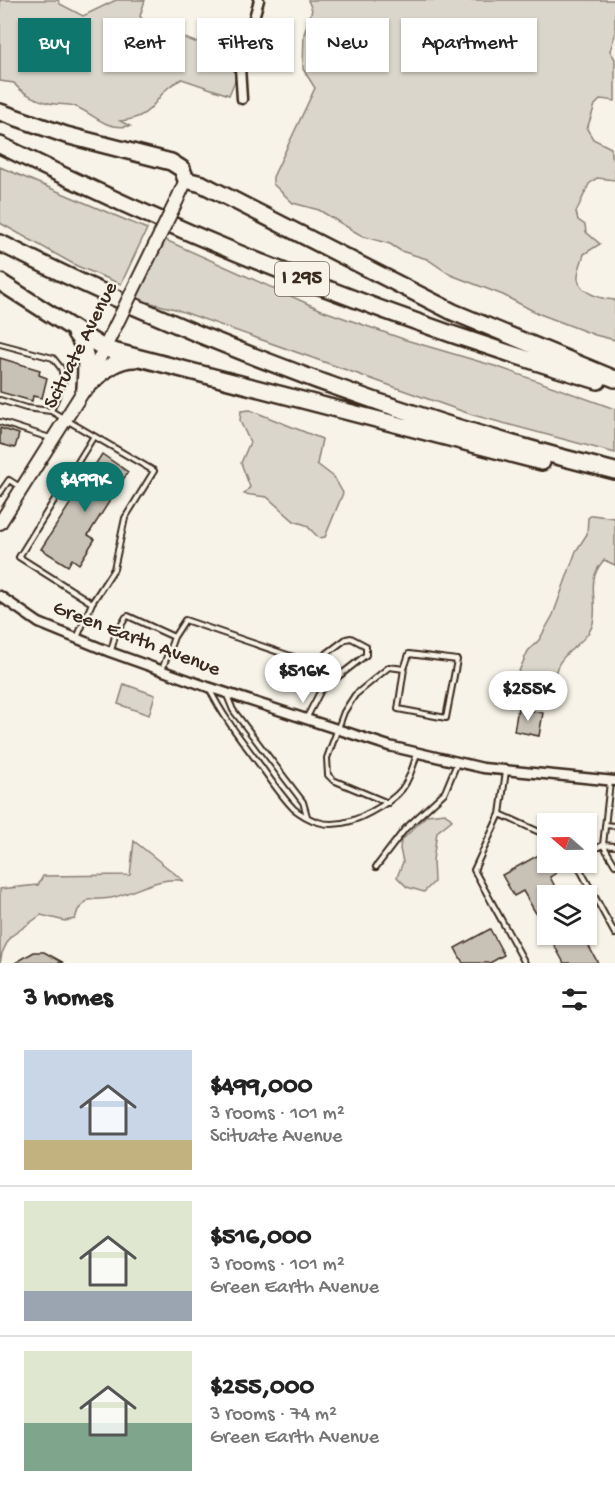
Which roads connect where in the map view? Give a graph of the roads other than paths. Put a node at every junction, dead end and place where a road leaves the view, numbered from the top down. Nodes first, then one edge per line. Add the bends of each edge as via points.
1 (259, 0) edge
2 (242, 99) dead end
3 (0, 112) edge
4 (0, 145) edge
5 (186, 180) junction
6 (0, 243) edge
7 (0, 282) edge
8 (66, 326) junction
9 (0, 344) edge
10 (105, 349) junction
11 (144, 360) junction
12 (615, 379) edge
13 (615, 386) edge
14 (85, 388) junction
15 (0, 400) edge
16 (51, 411) junction
17 (67, 419) junction
18 (0, 422) edge
19 (94, 436) junction
20 (54, 440) junction
21 (615, 471) edge
22 (615, 478) edge
23 (22, 488) junction
24 (0, 493) edge
25 (14, 502) junction
26 (0, 523) edge
27 (0, 596) edge
28 (92, 603) junction
29 (174, 637) junction
30 (77, 638) junction
31 (110, 652) junction
32 (404, 669) junction
33 (162, 670) junction
34 (208, 687) junction
35 (226, 693) junction
36 (306, 719) junction
37 (338, 729) junction
38 (417, 753) junction
39 (457, 762) junction
40 (506, 771) junction
41 (613, 781) edge
42 (388, 803) junction
43 (500, 814) junction
44 (308, 817) junction
45 (605, 825) junction
46 (615, 826) edge
47 (537, 831) edge
48 (603, 845) junction
49 (615, 846) edge
50 (597, 848) edge
51 (615, 865) edge
52 (376, 867) dead end
53 (582, 873) edge
54 (615, 934) edge
55 (525, 963) edge

1 - 2 street via 240,67
3 - 5 highway via 66,135 166,160 182,169
4 - 13 highway, I 295 via 144,214 290,275 475,342
5 - 10 main road, Scituate Avenue, bridge
5 - 12 highway via 202,184 453,312
6 - 21 highway via 150,313 330,385 497,439
7 - 8 highway
8 - 10 highway
8 - 14 highway via 84,349
9 - 16 lane via 53,358 61,368 64,380
10 - 11 highway
10 - 14 main road, Scituate Avenue
11 - 14 highway via 116,363
11 - 22 highway
14 - 17 main road, Scituate Avenue
15 - 16 lane
16 - 17 lane
17 - 19 lane
17 - 20 main road, Scituate Avenue
18 - 20 lane
19 - 28 lane via 154,471 125,518 114,569
19 - 28 lane via 19,556
20 - 23 main road, Scituate Avenue
23 - 24 lane via 9,480
23 - 25 main road, Scituate Avenue
24 - 25 lane
25 - 26 main road, Scituate Avenue
27 - 30 street, Green Earth Avenue via 39,623
28 - 30 lane
29 - 31 lane via 126,616
29 - 33 lane
29 - 36 lane via 184,620 308,662 318,660 346,639 366,646 366,655 321,690
30 - 31 street, Green Earth Avenue
31 - 33 street, Green Earth Avenue
32 - 32 lane via 398,709 446,718 457,660 409,654
32 - 37 lane via 385,669 355,695
33 - 34 street, Green Earth Avenue
34 - 35 street, Green Earth Avenue
34 - 44 lane via 221,714 276,788
35 - 36 street, Green Earth Avenue
35 - 44 lane via 233,710 303,802
36 - 37 street, Green Earth Avenue
37 - 38 street, Green Earth Avenue
37 - 42 lane via 327,758 328,775
38 - 39 street, Green Earth Avenue
38 - 42 lane via 406,785
39 - 40 street, Green Earth Avenue
39 - 52 lane via 444,792 405,829
40 - 41 street, Green Earth Avenue
40 - 43 lane
41 - 45 lane
42 - 44 lane via 337,825
43 - 47 lane
43 - 55 lane via 474,870
45 - 46 lane
45 - 48 lane
48 - 49 lane
48 - 50 lane
48 - 51 lane
53 - 54 lane

